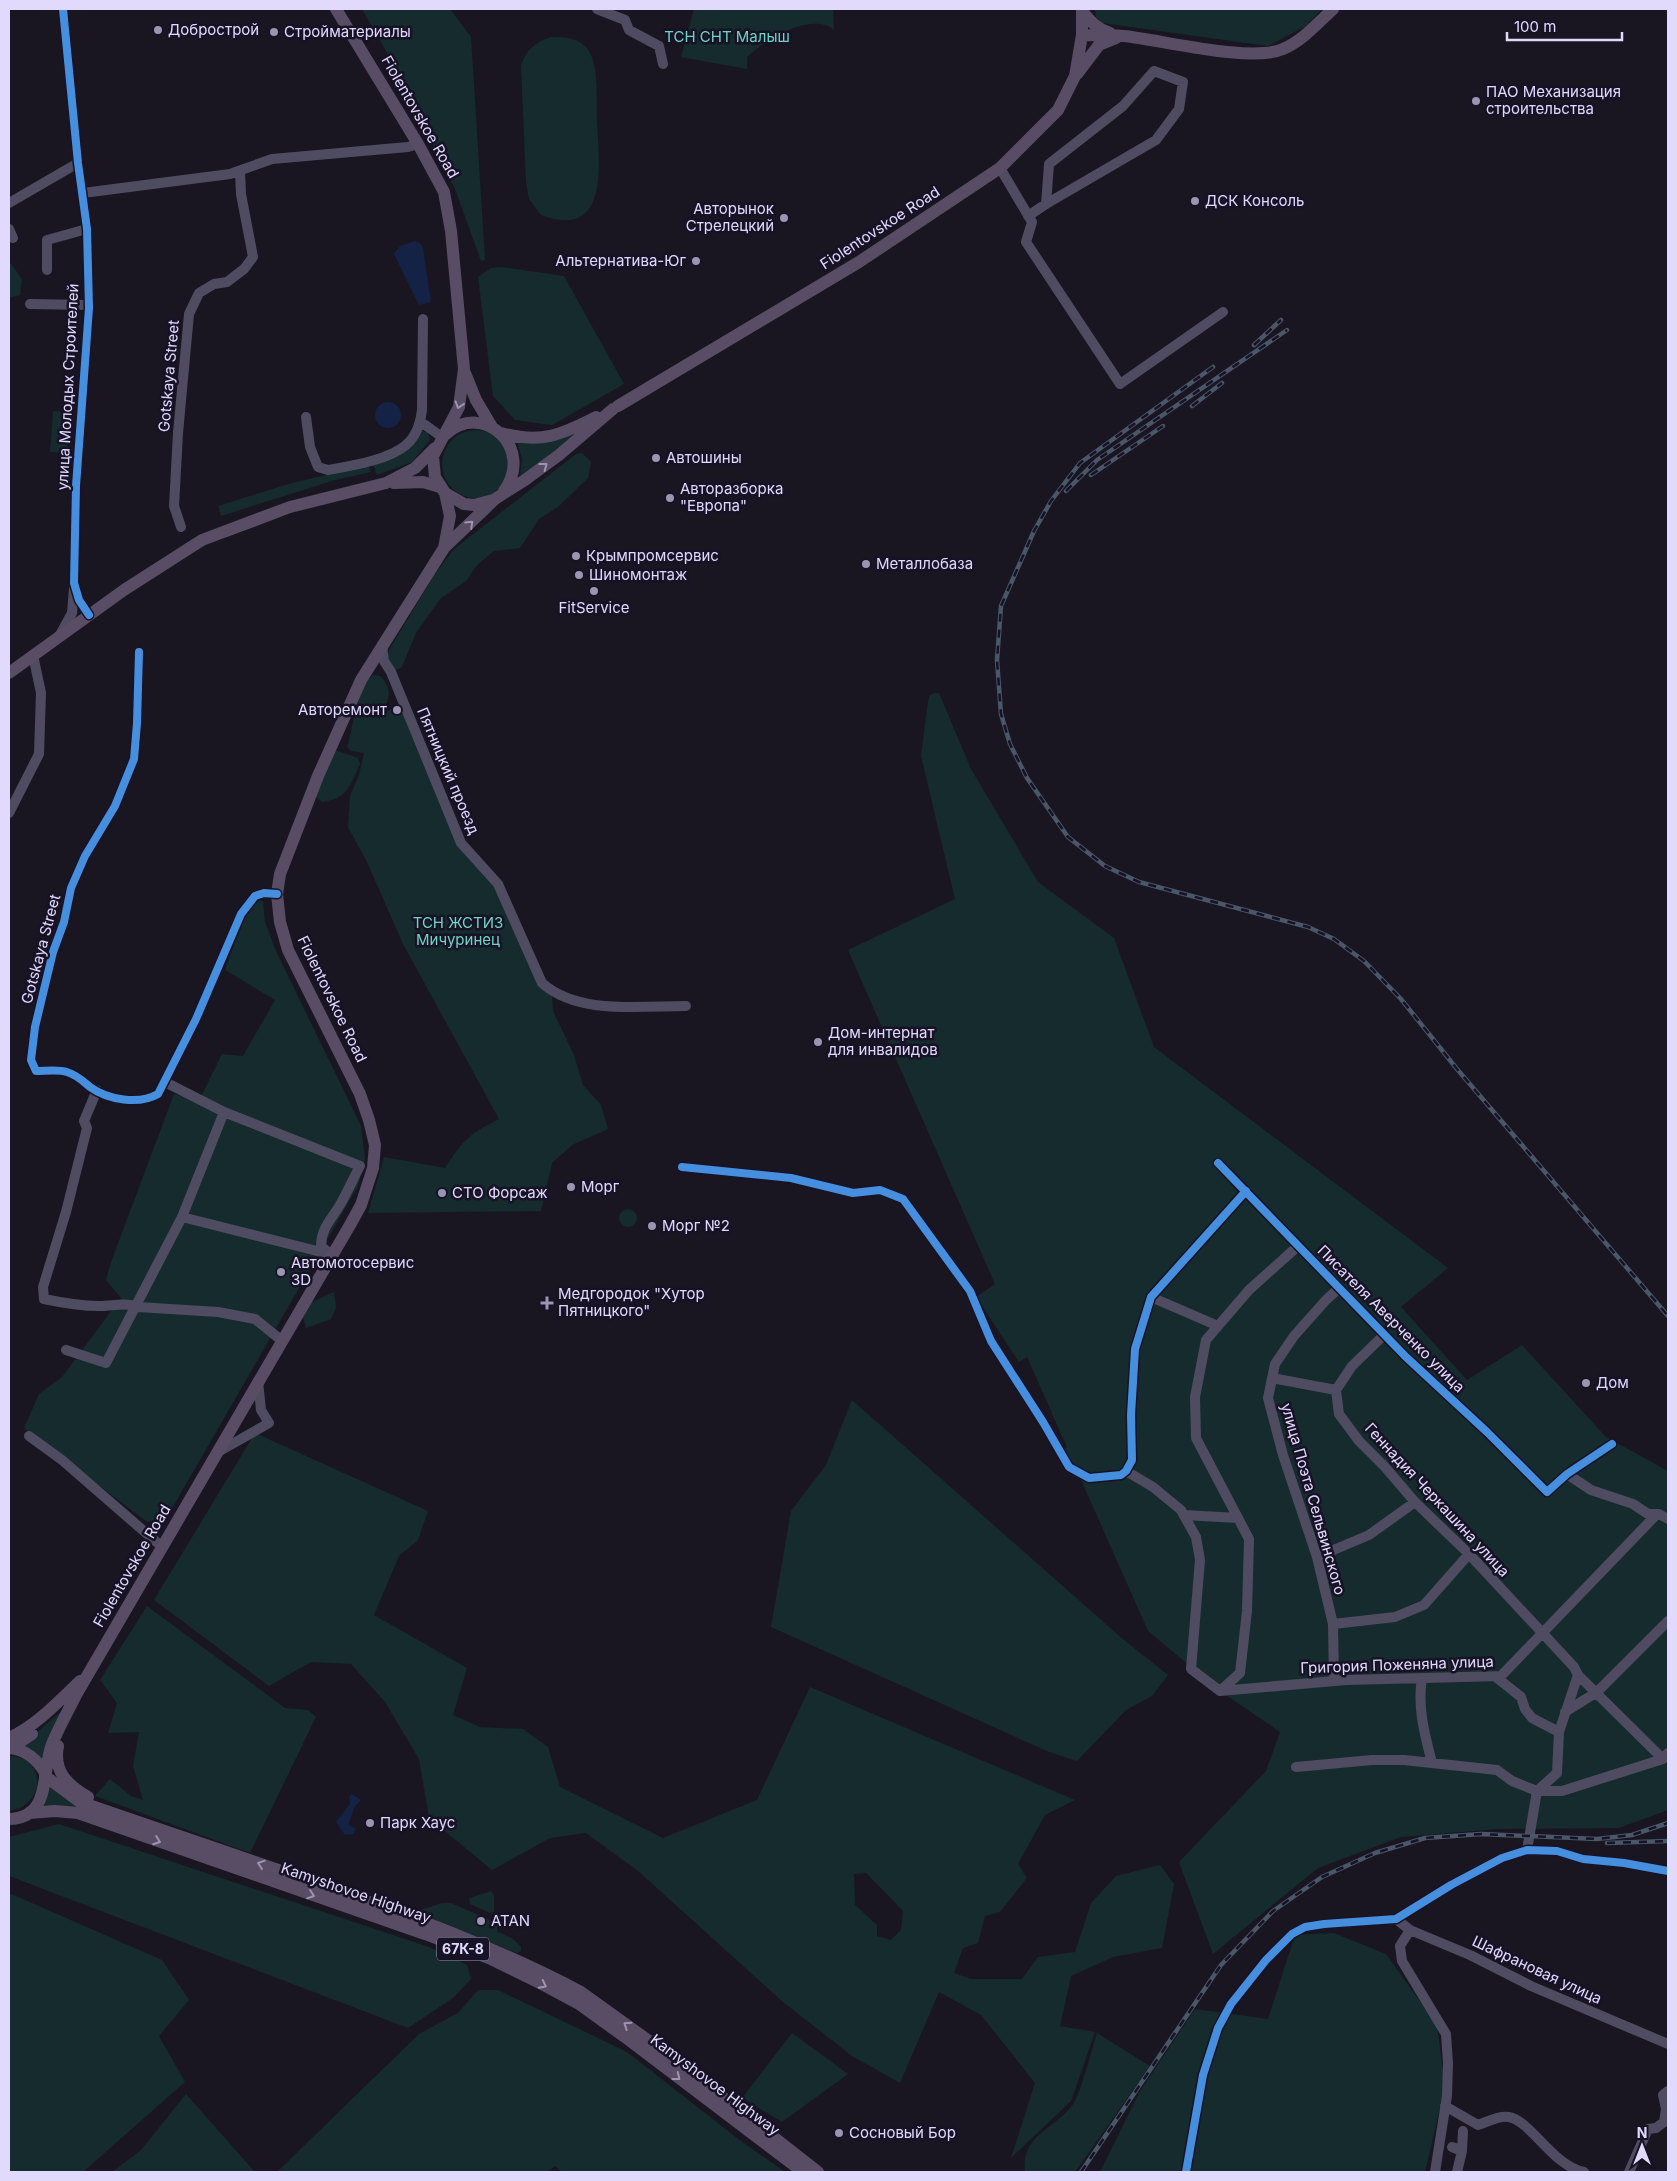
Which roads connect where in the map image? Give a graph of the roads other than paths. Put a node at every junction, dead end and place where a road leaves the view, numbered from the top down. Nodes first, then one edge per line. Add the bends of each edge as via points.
1 (64, 9) edge
2 (336, 9) edge
3 (597, 9) edge
4 (1333, 9) edge
5 (1082, 10) edge
6 (1082, 35) junction
7 (1122, 36) junction
8 (663, 64) dead end
9 (1075, 76) junction
10 (418, 144) junction
11 (78, 163) junction
12 (1000, 168) junction
13 (240, 172) junction
14 (83, 193) junction
15 (9, 203) edge
16 (1046, 204) junction
17 (1028, 216) junction
18 (87, 229) junction
19 (47, 270) dead end
20 (30, 304) dead end
21 (88, 305) junction
22 (1223, 312) dead end
23 (423, 319) dead end
24 (464, 369) junction
25 (616, 408) junction
26 (306, 417) dead end
27 (421, 422) junction
28 (496, 430) junction
29 (440, 441) junction
30 (386, 483) junction
31 (442, 490) junction
32 (499, 496) junction
33 (180, 527) dead end
34 (444, 548) junction
35 (74, 584) junction
36 (89, 615) junction
37 (60, 636) junction
38 (382, 645) junction
39 (139, 652) dead end
40 (33, 655) junction
41 (9, 673) edge
42 (9, 813) edge
43 (277, 894) junction
44 (686, 1006) dead end
45 (165, 1082) junction
46 (97, 1090) junction
47 (224, 1112) junction
48 (1218, 1163) dead end
49 (682, 1167) dead end
50 (1246, 1191) junction
51 (182, 1217) junction
52 (1298, 1246) junction
53 (332, 1255) junction
54 (1338, 1289) junction
55 (1151, 1297) junction
56 (135, 1306) junction
57 (1218, 1326) junction
58 (1384, 1335) junction
59 (281, 1340) junction
60 (66, 1350) dead end
61 (1272, 1378) junction
62 (258, 1380) junction
63 (1336, 1390) junction
64 (29, 1436) dead end
65 (1612, 1444) dead end
66 (215, 1453) junction
67 (1124, 1473) junction
68 (1567, 1474) junction
69 (1415, 1502) junction
70 (1657, 1514) junction
71 (1184, 1515) junction
72 (1238, 1518) junction
73 (1668, 1519) edge
74 (161, 1546) junction
75 (1469, 1554) junction
76 (1317, 1557) junction
77 (1668, 1621) edge
78 (1333, 1624) junction
79 (1541, 1634) junction
80 (89, 1672) junction
81 (1578, 1675) junction
82 (1496, 1677) junction
83 (1422, 1678) junction
84 (1334, 1680) junction
85 (1220, 1691) junction
86 (1597, 1692) junction
87 (76, 1695) junction
88 (70, 1707) junction
89 (1565, 1712) junction
90 (1559, 1732) junction
91 (10, 1745) edge
92 (1665, 1756) edge
93 (1432, 1764) junction
94 (1296, 1767) dead end
95 (45, 1775) junction
96 (1537, 1791) junction
97 (108, 1812) junction
98 (29, 1813) junction
99 (9, 1821) edge
100 (133, 1832) junction
101 (1527, 1850) junction
102 (1668, 1872) edge
103 (1396, 1919) junction
104 (1410, 1930) junction
105 (1668, 2044) edge
106 (1668, 2091) edge
107 (1445, 2106) junction
108 (1463, 2131) dead end
109 (803, 2172) edge
110 (818, 2172) edge
111 (1186, 2172) edge
112 (1435, 2172) edge
113 (1457, 2172) edge
114 (1584, 2172) edge
115 (1629, 2172) edge

1 - 11 street, улица Молодых Строителей
2 - 10 main road, Fiolentovskoe Road
3 - 8 street via 625,20 629,30 659,46
4 - 7 main road via 1299,40 1266,55
5 - 6 main road, Fiolentovskoe Road
5 - 7 main road via 1102,30
6 - 7 main road
6 - 9 main road, Fiolentovskoe Road
7 - 9 main road via 1099,45
9 - 12 main road, Fiolentovskoe Road via 1058,110
10 - 13 street via 272,159
10 - 24 main road, Fiolentovskoe Road via 444,192 451,230
11 - 14 street, улица Молодых Строителей
11 - 15 street
12 - 17 street
12 - 25 main road, Fiolentovskoe Road via 860,262
13 - 14 street
13 - 33 street, Gotskaya Street via 253,257 227,282 214,284 199,293 189,314 174,506
14 - 18 street, улица Молодых Строителей
16 - 16 street via 1049,164 1123,106 1154,71 1183,82 1179,109 1156,140
16 - 17 street
17 - 22 street via 1032,222 1026,242 1120,384
18 - 19 street via 48,240
18 - 21 street, улица Молодых Строителей
20 - 21 street
21 - 35 street, улица Молодых Строителей via 76,486
23 - 27 street
24 - 28 main road, Fiolentovskoe Road via 476,400
24 -> 29 main road, Fiolentovskoe Road via 459,407
25 - 28 main road, Fiolentovskoe Road via 550,437 521,438
32 -> 25 main road, Fiolentovskoe Road via 546,465
26 - 27 street via 310,446 318,467 328,470 388,455 407,445
27 - 29 street
28 - 29 main road, Fiolentovskoe Road via 471,423 455,427
28 - 32 main road, Fiolentovskoe Road via 508,441 515,462 514,473
29 - 30 main road via 415,468
29 - 31 main road, Fiolentovskoe Road via 432,467
30 - 31 main road via 422,482
30 - 36 main road via 290,507 202,540
31 - 32 main road, Fiolentovskoe Road via 464,504 474,505
31 - 34 main road, Fiolentovskoe Road via 450,516
34 -> 32 main road, Fiolentovskoe Road
34 - 38 main road, Fiolentovskoe Road
35 - 36 street, улица Молодых Строителей
35 - 37 street via 72,612
36 - 37 main road
37 - 40 main road
38 - 43 main road, Fiolentovskoe Road via 361,680 318,776 280,874
38 - 44 street, Пятницкий проезд via 384,661 461,843 498,884 542,984 553,994 600,1005
39 - 46 street, Gotskaya Street via 134,759 115,806 85,856 71,888 64,922 41,994 31,1060 36,1071 65,1071
40 - 41 main road
40 - 42 street via 41,693 39,754
43 - 45 street, Gotskaya Street via 255,896 241,914 200,1011
43 - 53 main road, Fiolentovskoe Road via 288,950 360,1094 375,1145 373,1168 364,1198
45 - 46 street, Gotskaya Street via 158,1094 148,1100 134,1101
45 - 47 street
46 - 56 street via 84,1121 87,1128 66,1212 42,1287 44,1299 78,1305 126,1303
47 - 51 street
47 - 53 street via 360,1166 321,1237 321,1246
48 - 50 street, Писателя Аверченко улица
49 - 67 street via 791,1178 853,1193 880,1190 903,1199 970,1291 991,1341 1069,1467 1089,1478
50 - 52 street, Писателя Аверченко улица
50 - 55 street
51 - 53 street
51 - 56 street
52 - 54 street, Писателя Аверченко улица
52 - 57 street via 1249,1290
53 - 59 main road, Fiolentovskoe Road
54 - 58 street, Писателя Аверченко улица
54 - 61 street, улица Поэта Сельвинского via 1294,1336 1275,1364
55 - 57 street
55 - 67 street via 1135,1349 1132,1460
56 - 59 street via 218,1312 255,1320
56 - 60 street via 106,1363
57 - 72 street via 1206,1340 1195,1397 1196,1438
58 - 63 street via 1352,1366
58 - 68 street, Писателя Аверченко улица via 1547,1492
59 - 62 main road, Fiolentovskoe Road
61 - 63 street
61 - 76 street, улица Поэта Сельвинского via 1268,1398
62 - 66 main road, Fiolentovskoe Road
62 - 66 street via 261,1410 269,1423
63 - 69 street, Геннадия Черкашина улица via 1339,1414 1358,1440
64 - 74 street via 62,1460
65 - 68 street
66 - 74 main road, Fiolentovskoe Road
67 - 71 street via 1154,1487
68 - 70 street via 1591,1490 1633,1504 1648,1514
69 - 75 street, Геннадия Черкашина улица
69 - 76 street via 1369,1535
70 - 73 street
70 - 79 street, Григория Поженяна улица
71 - 72 street
71 - 85 street via 1196,1538 1200,1560 1191,1669
72 - 85 street via 1249,1539 1247,1611 1240,1673
74 - 80 main road, Fiolentovskoe Road
75 - 78 street via 1424,1605 1395,1617
75 - 79 street, Геннадия Черкашина улица
76 - 78 street, улица Поэта Сельвинского
77 - 86 street
78 - 84 street, улица Поэта Сельвинского
79 - 81 street, Геннадия Черкашина улица
79 - 82 street, Григория Поженяна улица via 1501,1676
80 - 87 main road, Fiolentovskoe Road
80 - 91 main road via 18,1734
81 - 86 street, Геннадия Черкашина улица
81 - 89 street
82 - 83 street, Григория Поженяна улица
82 - 90 street via 1521,1697 1532,1718
83 - 84 street, Григория Поженяна улица
83 - 93 street via 1419,1704
84 - 85 street, Григория Поженяна улица
86 - 89 street
86 - 92 street, Геннадия Черкашина улица
87 - 88 main road, Fiolentovskoe Road
87 - 91 main road, Fiolentovskoe Road via 33,1734
88 - 95 main road, Fiolentovskoe Road via 52,1745
88 - 97 main road via 58,1744 57,1768 80,1793
89 - 90 street
90 - 96 street via 1557,1773
91 - 95 main road, 67К-8 via 34,1758
92 - 96 street via 1562,1791
93 - 94 street via 1372,1760
93 - 96 street via 1497,1770
95 - 97 main road, 67К-8 via 80,1802
95 - 98 main road, Fiolentovskoe Road via 43,1794
96 - 101 street
110 -> 97 main road, Kamyshovoe Highway / 67К-8 via 667,2053 567,1985 498,1952 389,1909
98 - 99 main road, 67К-8
98 - 100 main road, Kamyshovoe Highway / 67К-8 via 78,1813
99 - 100 main road via 54,1818
100 -> 109 main road, Kamyshovoe Highway / 67К-8 via 425,1934 540,1984 579,2004 622,2034
101 - 102 street via 1557,1851 1584,1859
101 - 103 street via 1502,1858
103 - 104 street, Шафрановая улица
103 - 111 street via 1305,1927 1292,1934 1266,1960 1231,2004 1218,2028 1204,2075
104 - 105 street, Шафрановая улица
104 - 107 street via 1400,1946 1402,1961 1446,2034
106 - 115 street via 1663,2095 1664,2122 1648,2129
107 - 112 street
107 - 114 street via 1478,2125 1507,2116 1518,2120 1551,2154
108 - 113 street via 1457,2149

